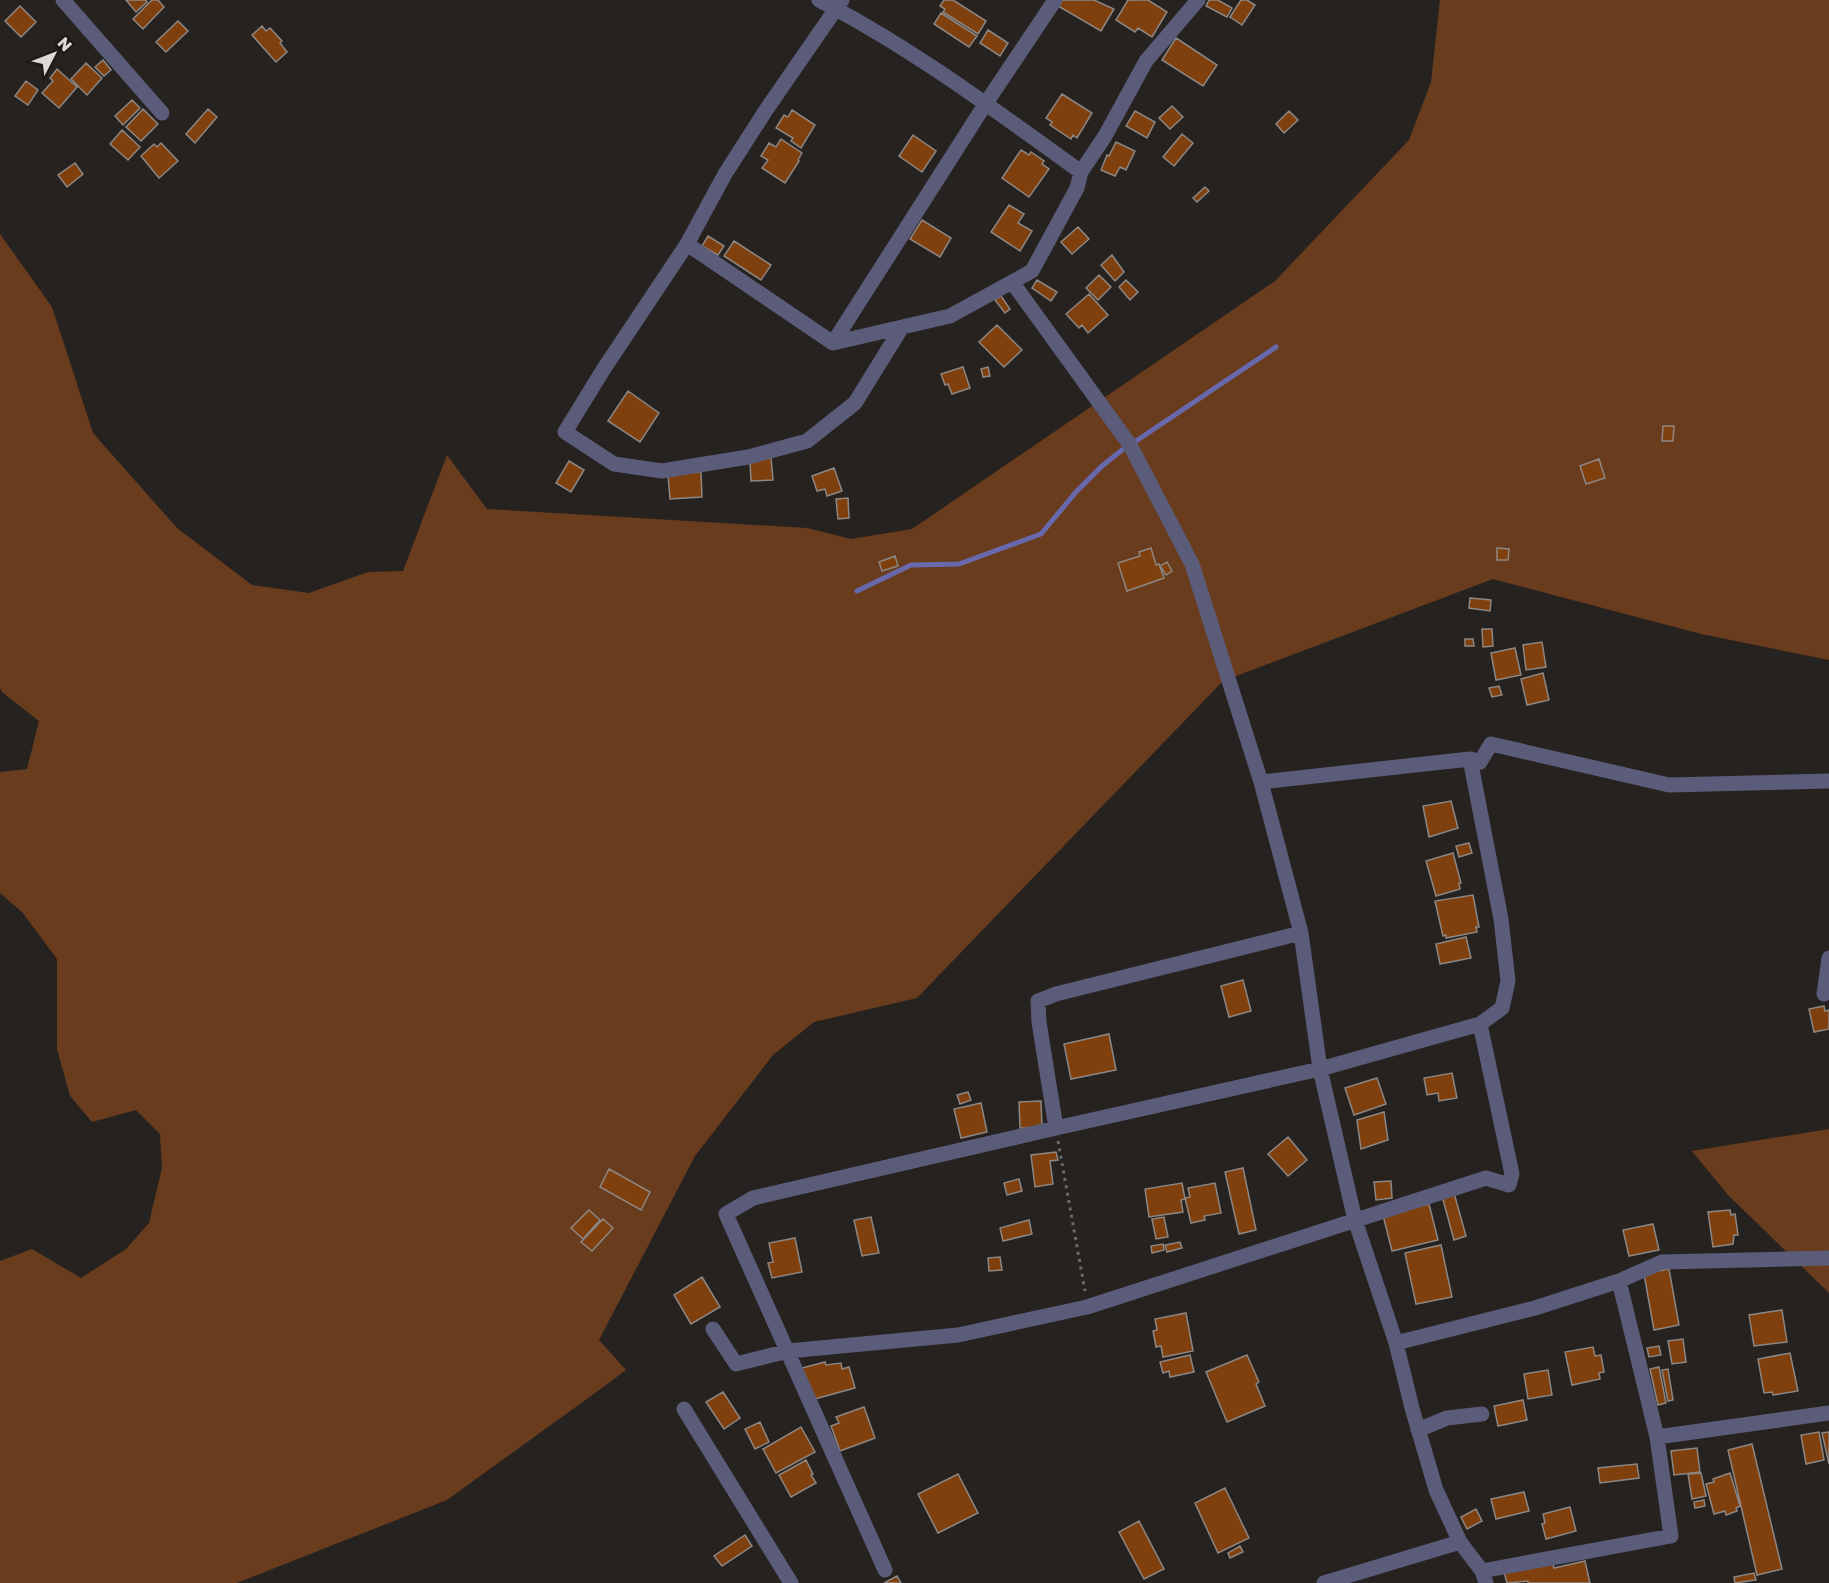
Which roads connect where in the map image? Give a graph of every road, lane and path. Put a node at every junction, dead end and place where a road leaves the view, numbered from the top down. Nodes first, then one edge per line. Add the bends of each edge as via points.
1 (63, 0) edge
2 (819, 0) edge
3 (1055, 0) edge
4 (1198, 0) edge
5 (839, 4) edge
6 (986, 103) junction
7 (162, 113) dead end
8 (1081, 172) junction
9 (687, 244) junction
10 (1012, 282) junction
11 (902, 327) junction
12 (833, 343) junction
13 (1470, 759) junction
14 (1829, 781) edge
15 (1261, 782) junction
16 (1301, 933) junction
17 (1829, 958) edge
18 (1824, 994) dead end
19 (1480, 1024) junction
20 (1320, 1069) junction
21 (1056, 1128) junction
22 (1355, 1220) junction
23 (1829, 1258) edge
24 (1619, 1281) junction
25 (1088, 1307) junction
26 (713, 1329) dead end
27 (1396, 1343) junction
28 (788, 1351) junction
29 (684, 1409) dead end
30 (1829, 1413) edge
31 (1482, 1414) dead end
32 (1419, 1430) junction
33 (1658, 1437) junction
34 (1460, 1542) junction
35 (885, 1570) dead end
36 (1484, 1577) edge
37 (791, 1583) edge
38 (1324, 1583) edge

1 - 7 street
2 - 5 street
3 - 6 street
4 - 8 street via 1146,61
5 - 6 street
5 - 9 street via 725,174
6 - 8 street
6 - 12 street
8 - 10 street via 1077,188 1032,271
9 - 11 street via 565,432 614,464 662,471 748,457 807,441 855,403
9 - 12 street
10 - 11 street via 950,316
10 - 15 street via 1130,445 1192,564
11 - 12 street
13 - 14 street via 1480,762 1491,744 1669,784
13 - 15 street
13 - 19 street via 1501,919 1508,981 1502,1008
15 - 16 street
16 - 20 street
16 - 21 street via 1038,1001
17 - 18 street
19 - 20 street
19 - 22 street via 1512,1174 1509,1185 1485,1178
20 - 21 street
20 - 22 street
21 - 25 path
21 - 28 street via 753,1198 726,1214
22 - 25 street
22 - 27 street
23 - 24 street via 1662,1262
24 - 27 street via 1535,1308
24 - 33 street
25 - 28 street via 958,1335
26 - 28 street via 736,1364
27 - 32 street
28 - 35 street
29 - 37 street
30 - 33 street
31 - 32 street via 1447,1418
32 - 34 street via 1436,1490
33 - 36 street via 1671,1536
34 - 36 street
34 - 38 street

